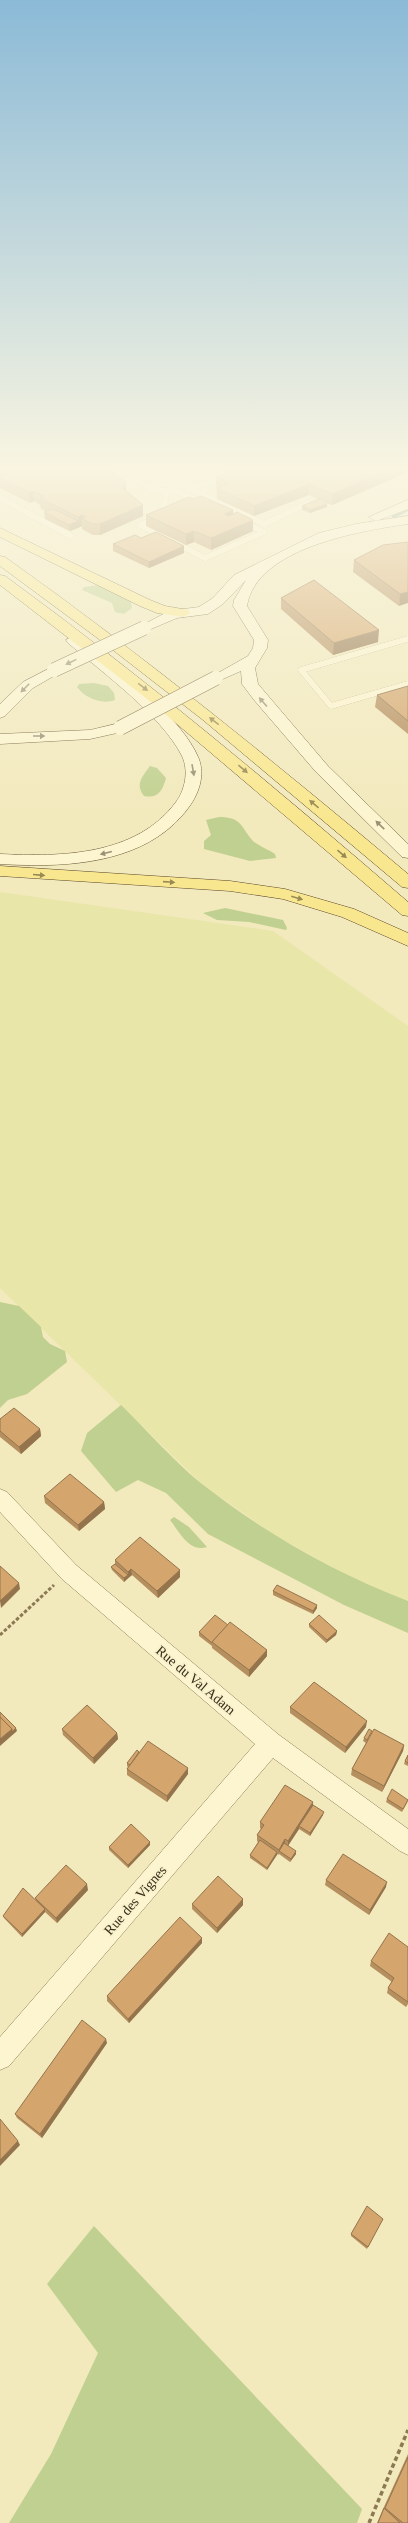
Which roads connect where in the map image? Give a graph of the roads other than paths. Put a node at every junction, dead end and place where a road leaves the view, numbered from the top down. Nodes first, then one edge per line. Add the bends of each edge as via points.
1 (11, 587) edge
2 (37, 587) edge
3 (112, 587) edge
4 (231, 587) edge
5 (249, 587) edge
6 (21, 594) junction
7 (203, 611) junction
8 (183, 613) junction
9 (248, 621) junction
10 (408, 638) edge
11 (252, 659) junction
12 (408, 684) edge
13 (0, 713) edge
14 (0, 739) edge
15 (408, 853) edge
16 (0, 859) edge
17 (0, 871) edge
18 (408, 883) edge
19 (408, 911) edge
20 (408, 940) edge
21 (0, 1498) edge
22 (272, 1743) junction
23 (408, 1843) edge
24 (0, 2057) edge

1 - 6 main road
18 -> 2 main road via 217,724 134,658
3 - 8 main road via 162,610
4 - 7 main road via 218,601
5 - 9 main road via 240,606
6 -> 16 main road via 160,718 185,746 191,759 194,778 182,806 169,820 122,848 88,857 58,861
6 -> 19 main road via 156,697
7 - 8 main road
7 - 9 main road
8 -> 13 main road, bridge via 165,618 54,670 28,685
9 - 11 main road via 258,632 261,640 260,648
10 - 12 lane via 301,670 331,706
14 -> 11 main road, bridge via 24,736 88,736 120,728
15 -> 11 main road via 322,768 259,697 250,684 248,674
17 -> 20 main road via 230,886 285,894 348,912
21 - 22 street, Rue du Val Adam via 69,1572
22 - 23 street, Rue du Val Adam
22 - 24 street, Rue des Vignes

